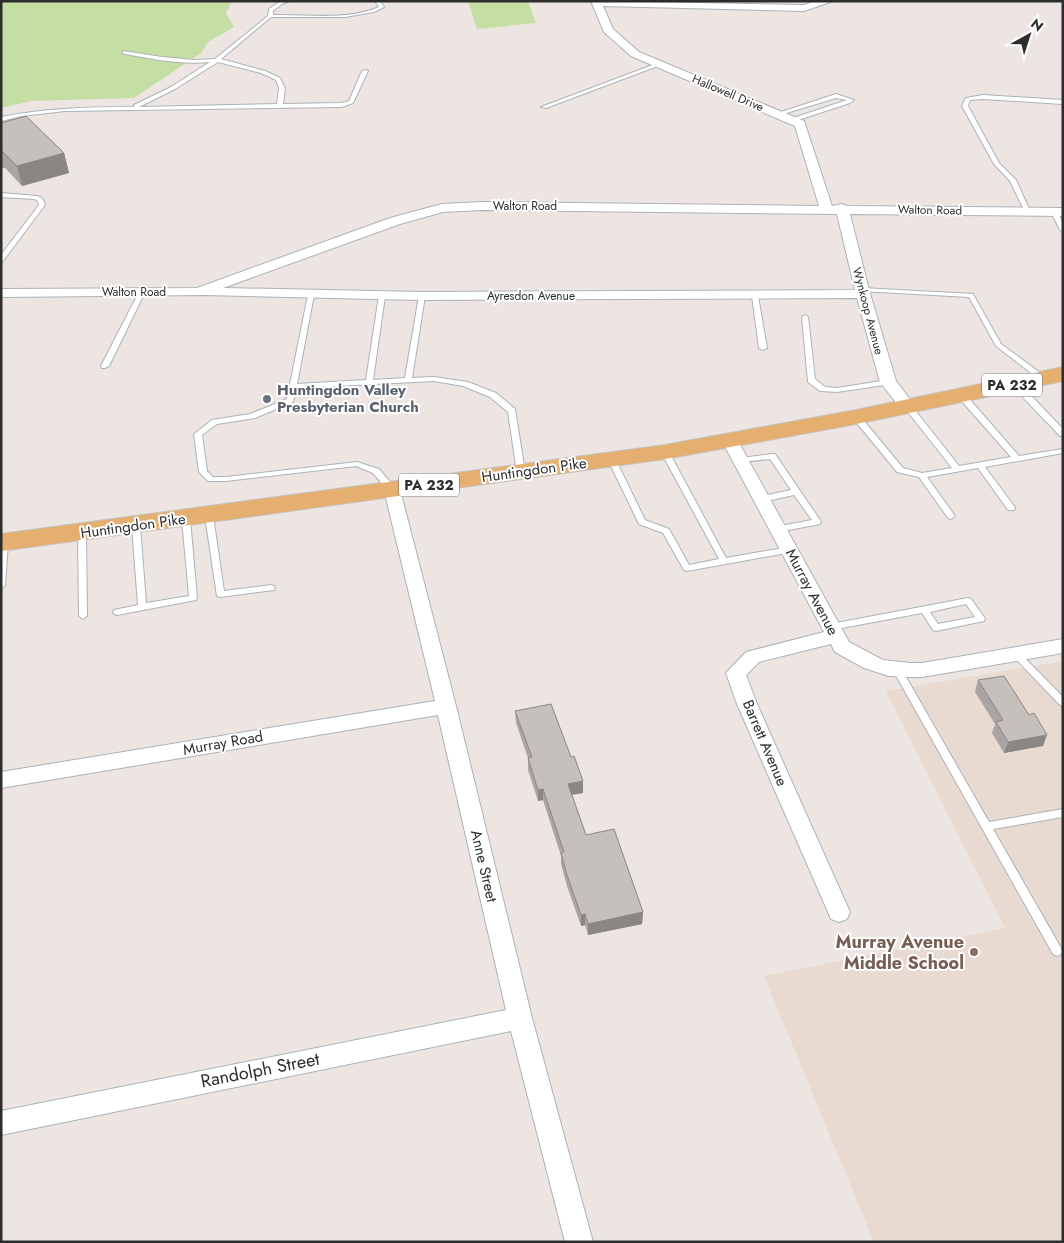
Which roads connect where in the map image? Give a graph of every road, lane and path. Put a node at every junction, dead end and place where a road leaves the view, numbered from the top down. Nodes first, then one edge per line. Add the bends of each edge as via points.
1 (287, 1) edge
2 (377, 1) edge
3 (828, 1) edge
4 (596, 2) edge
5 (270, 16) junction
6 (125, 52) dead end
7 (218, 60) junction
8 (660, 64) junction
9 (365, 71) dead end
10 (1063, 102) edge
11 (280, 105) junction
12 (544, 106) dead end
13 (133, 107) junction
14 (778, 114) junction
15 (1, 119) edge
16 (792, 120) junction
17 (2, 196) edge
18 (826, 208) junction
19 (842, 208) junction
20 (1027, 211) junction
21 (1058, 212) edge
22 (1063, 230) edge
23 (1, 260) edge
24 (142, 292) junction
25 (199, 292) junction
26 (862, 292) junction
27 (1, 293) edge
28 (311, 295) junction
29 (382, 296) junction
30 (422, 296) junction
31 (755, 296) junction
32 (805, 317) dead end
33 (763, 348) dead end
34 (105, 366) dead end
35 (1057, 375) edge
36 (408, 380) junction
37 (368, 382) junction
38 (888, 382) junction
39 (1016, 384) junction
40 (292, 386) junction
41 (962, 396) junction
42 (908, 407) junction
43 (856, 417) junction
44 (1063, 434) edge
45 (736, 451) junction
46 (1063, 451) edge
47 (665, 452) junction
48 (1017, 459) junction
49 (612, 460) junction
50 (980, 465) junction
51 (957, 469) junction
52 (521, 472) junction
53 (922, 475) junction
54 (392, 490) junction
55 (796, 492) junction
56 (762, 499) junction
57 (1011, 508) dead end
58 (951, 516) dead end
59 (198, 517) junction
60 (136, 526) junction
61 (778, 529) junction
62 (82, 533) junction
63 (3, 543) edge
64 (789, 550) junction
65 (724, 561) junction
66 (1, 586) edge
67 (271, 588) dead end
68 (142, 607) junction
69 (924, 610) junction
70 (118, 612) dead end
71 (83, 616) dead end
72 (833, 631) junction
73 (1063, 646) edge
74 (1016, 654) junction
75 (899, 672) junction
76 (1063, 703) edge
77 (446, 706) junction
78 (1, 780) edge
79 (1063, 814) edge
80 (987, 826) junction
81 (839, 912) dead end
82 (1057, 951) dead end
83 (520, 1018) junction
84 (1, 1123) edge
85 (579, 1242) edge

1 - 5 lane via 271,10
2 - 5 lane via 382,7 374,12 355,15
3 - 4 street via 804,8
4 - 8 street, Hallowell Drive via 608,30 635,54
5 - 7 lane
6 - 7 lane via 194,62
7 - 11 lane via 278,79 282,88
7 - 13 lane via 158,97
8 - 12 lane
8 - 14 street, Hallowell Drive
9 - 11 lane via 351,102 342,105
10 - 20 lane via 984,98 968,99 965,106 997,164 1014,180
11 - 13 lane
13 - 15 lane via 28,112
14 - 16 street, Hallowell Drive
14 - 16 lane via 836,96 851,100
16 - 18 street via 800,124
17 - 23 lane via 35,197 42,205
18 - 19 street, Walton Road
18 - 25 street, Walton Road via 442,208 395,221
19 - 20 street, Walton Road
19 - 26 street, Wynkoop Avenue
20 - 21 street, Walton Road
21 - 22 lane
24 - 25 street, Walton Road
24 - 27 street, Walton Road
24 - 34 lane
25 - 28 street, Ayresdon Avenue
26 - 31 street, Ayresdon Avenue
26 - 35 lane via 971,295 998,345
26 - 38 street, Wynkoop Avenue
28 - 29 street, Ayresdon Avenue
28 - 40 lane
29 - 30 street, Ayresdon Avenue
29 - 37 lane
30 - 31 street, Ayresdon Avenue
30 - 36 lane
31 - 33 lane
32 - 38 lane via 811,380 823,389 837,390
35 - 39 main road, Huntingdon Pike / PA 232
36 - 37 lane
36 - 52 lane via 434,379 465,384 493,395 512,411
37 - 40 lane
38 - 42 street, Wynkoop Avenue
39 - 41 main road, Huntingdon Pike / PA 232
39 - 44 lane
40 - 54 lane via 290,400 252,416 215,422 198,434 203,472 211,479 226,479 357,464 376,471
41 - 42 main road, Huntingdon Pike / PA 232
41 - 48 lane
42 - 43 main road, Huntingdon Pike / PA 232
42 - 51 lane
43 - 45 main road, Huntingdon Pike / PA 232
43 - 53 lane via 900,470
45 - 47 main road, Huntingdon Pike / PA 232
45 - 55 lane via 772,456
45 - 56 street, Murray Avenue
46 - 48 lane
47 - 49 main road, Huntingdon Pike / PA 232
47 - 65 lane
48 - 50 lane
49 - 52 main road, Huntingdon Pike / PA 232
49 - 65 lane via 642,522 666,531 687,568
50 - 51 lane
50 - 57 lane
51 - 53 lane
52 - 54 main road, Huntingdon Pike / PA 232
53 - 58 lane
54 - 59 main road, Huntingdon Pike / PA 232
54 - 77 street, Anne Street
55 - 56 lane
55 - 61 lane via 817,522
56 - 61 street, Murray Avenue
59 - 60 main road, Huntingdon Pike / PA 232
59 - 67 lane via 220,594
59 - 68 lane via 194,598
60 - 62 main road, Huntingdon Pike / PA 232
60 - 68 lane
61 - 64 street, Murray Avenue
62 - 63 main road, Huntingdon Pike / PA 232
62 - 71 lane
63 - 66 lane
64 - 65 lane
64 - 72 street, Murray Avenue
68 - 70 lane
69 - 69 lane via 936,628 981,619 968,602
69 - 72 lane
72 - 75 street, Murray Avenue via 842,647 865,663
72 - 81 street, Barrett Avenue via 753,657 736,673
73 - 74 street, Murray Avenue
74 - 75 street, Murray Avenue
74 - 76 lane
75 - 80 lane
77 - 78 street, Murray Road
77 - 83 street, Anne Street
79 - 80 lane
80 - 82 lane
83 - 84 street, Randolph Street
83 - 85 street, Anne Street

